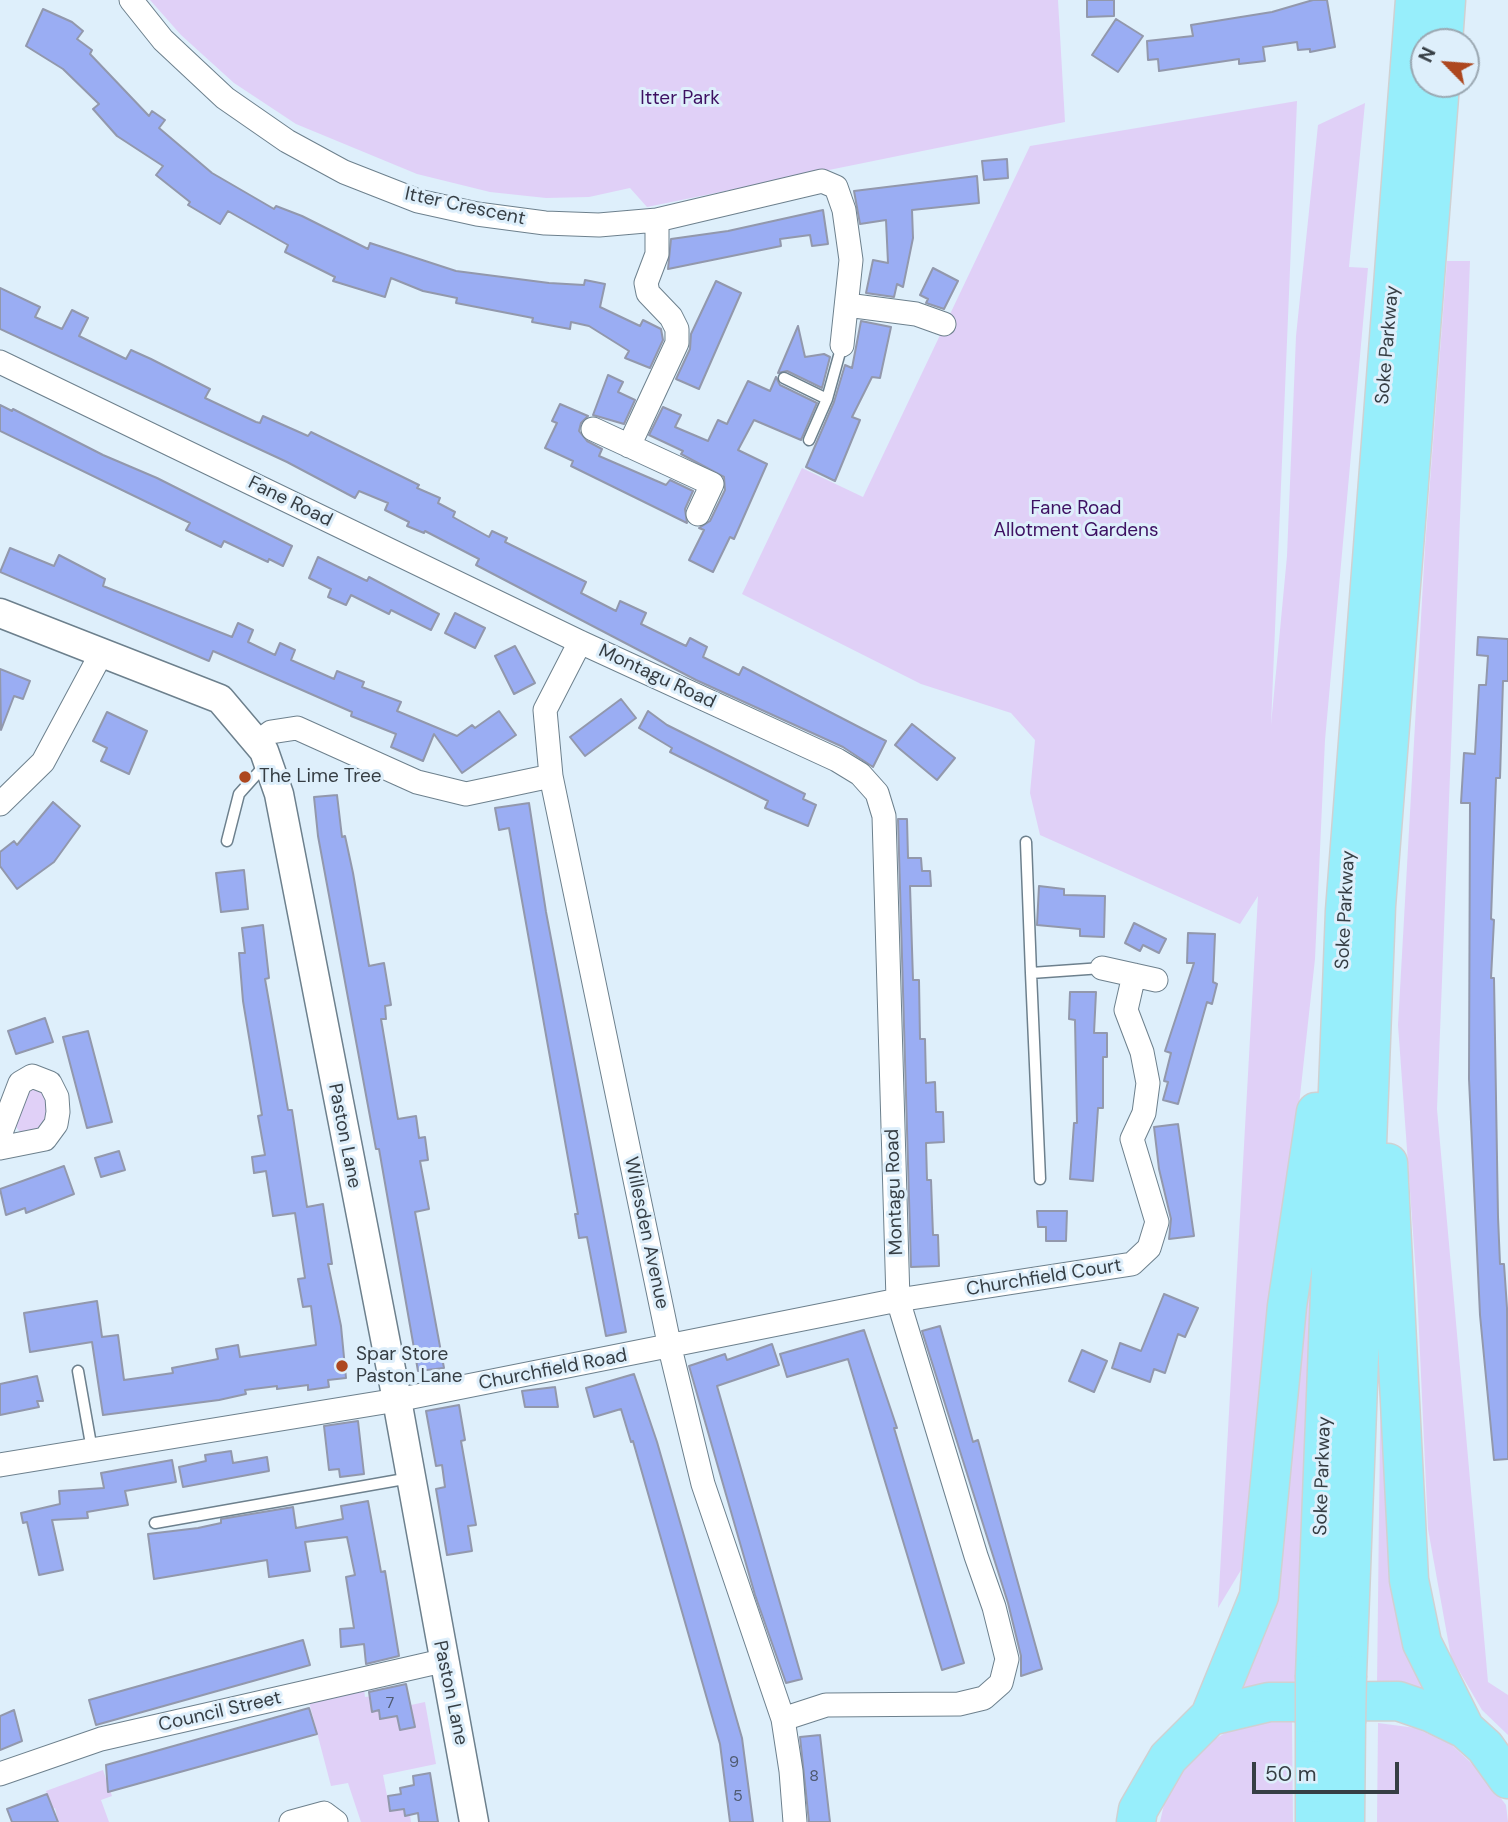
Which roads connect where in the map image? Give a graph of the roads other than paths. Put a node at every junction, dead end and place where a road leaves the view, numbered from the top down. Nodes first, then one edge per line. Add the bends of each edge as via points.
1 (131, 0) edge
2 (1415, 0) edge
3 (1446, 0) edge
4 (1444, 28) edge
5 (1439, 98) edge
6 (657, 220) junction
7 (848, 305) junction
8 (944, 324) dead end
9 (842, 345) joint
10 (0, 362) edge
11 (784, 378) dead end
12 (827, 399) junction
13 (593, 429) dead end
14 (809, 440) dead end
15 (629, 446) junction
16 (698, 514) dead end
17 (0, 613) edge
18 (580, 642) junction
19 (101, 654) junction
20 (263, 753) junction
21 (551, 776) junction
22 (0, 804) edge
23 (227, 841) dead end
24 (1027, 842) dead end
25 (1360, 909) junction
26 (1102, 968) joint
27 (1031, 973) junction
28 (0, 1135) edge
29 (0, 1148) edge
30 (1040, 1179) dead end
31 (898, 1300) junction
32 (670, 1348) junction
33 (78, 1371) dead end
34 (397, 1400) junction
35 (92, 1450) junction
36 (0, 1465) edge
37 (410, 1478) junction
38 (155, 1522) dead end
39 (442, 1661) junction
40 (1210, 1716) junction
41 (782, 1719) junction
42 (1331, 1723) junction
43 (1465, 1729) junction
44 (0, 1774) edge
45 (1508, 1779) edge
46 (1132, 1818) edge
47 (291, 1822) edge
48 (336, 1822) edge
49 (474, 1822) edge
50 (795, 1822) edge
51 (1315, 1822) edge
52 (1345, 1822) edge

1 - 6 street, Itter Crescent via 163,40 225,98 287,141 344,172 418,201 477,214 572,224
2 - 25 highway, Soke Parkway
3 - 4 highway
5 - 25 highway, Soke Parkway
6 - 7 street, Itter Crescent via 822,181 836,187 851,260
6 - 15 street via 657,254 646,282 648,293 671,317 677,342
7 - 8 street via 916,314
7 - 9 street
9 - 12 lane
10 - 18 street, Fane Road
11 - 12 lane
12 - 14 lane
13 - 15 street
15 - 16 street via 712,484
17 - 19 street, Paston Lane
18 - 21 street, Willesden Avenue via 545,710
18 - 31 street, Montagu Road via 837,760 860,774 877,793 884,816
19 - 20 street, Paston Lane via 220,699
19 - 22 street via 43,762
20 - 21 street via 271,732 297,728 417,782 466,794
20 - 23 lane via 239,794
20 - 34 street, Paston Lane via 279,794
21 - 32 street, Willesden Avenue
24 - 27 lane
25 - 40 highway via 1287,1306 1259,1596
25 - 42 highway, Soke Parkway, bridge
25 - 43 highway via 1409,1580 1422,1643
26 - 27 lane
26 - 31 street, Churchfield Court via 1145,977 1126,1010 1148,1083 1144,1113 1132,1139 1157,1222 1149,1248 1132,1264
27 - 30 lane
28 - 29 street via 20,1083 32,1076 50,1083 57,1097 56,1125 45,1139
31 - 32 street, Churchfield Road
31 - 41 street, Montagu Road via 997,1617 1007,1659 1001,1683 984,1698 959,1704 826,1705
32 - 34 street, Churchfield Road
32 - 41 street, Willesden Avenue via 703,1484
33 - 35 lane
34 - 35 street, Churchfield Road
34 - 37 street, Paston Lane
35 - 36 street, Churchfield Road
37 - 38 lane
37 - 39 street, Paston Lane
39 - 44 street, Council Street via 101,1739
39 - 49 street, Paston Lane
40 - 43 highway via 1269,1702 1398,1701
40 - 46 highway via 1168,1758
41 - 50 street, Willesden Avenue
42 - 51 highway, Soke Parkway
42 - 52 highway, Soke Parkway
43 - 45 highway via 1485,1746
47 - 48 street via 324,1813

